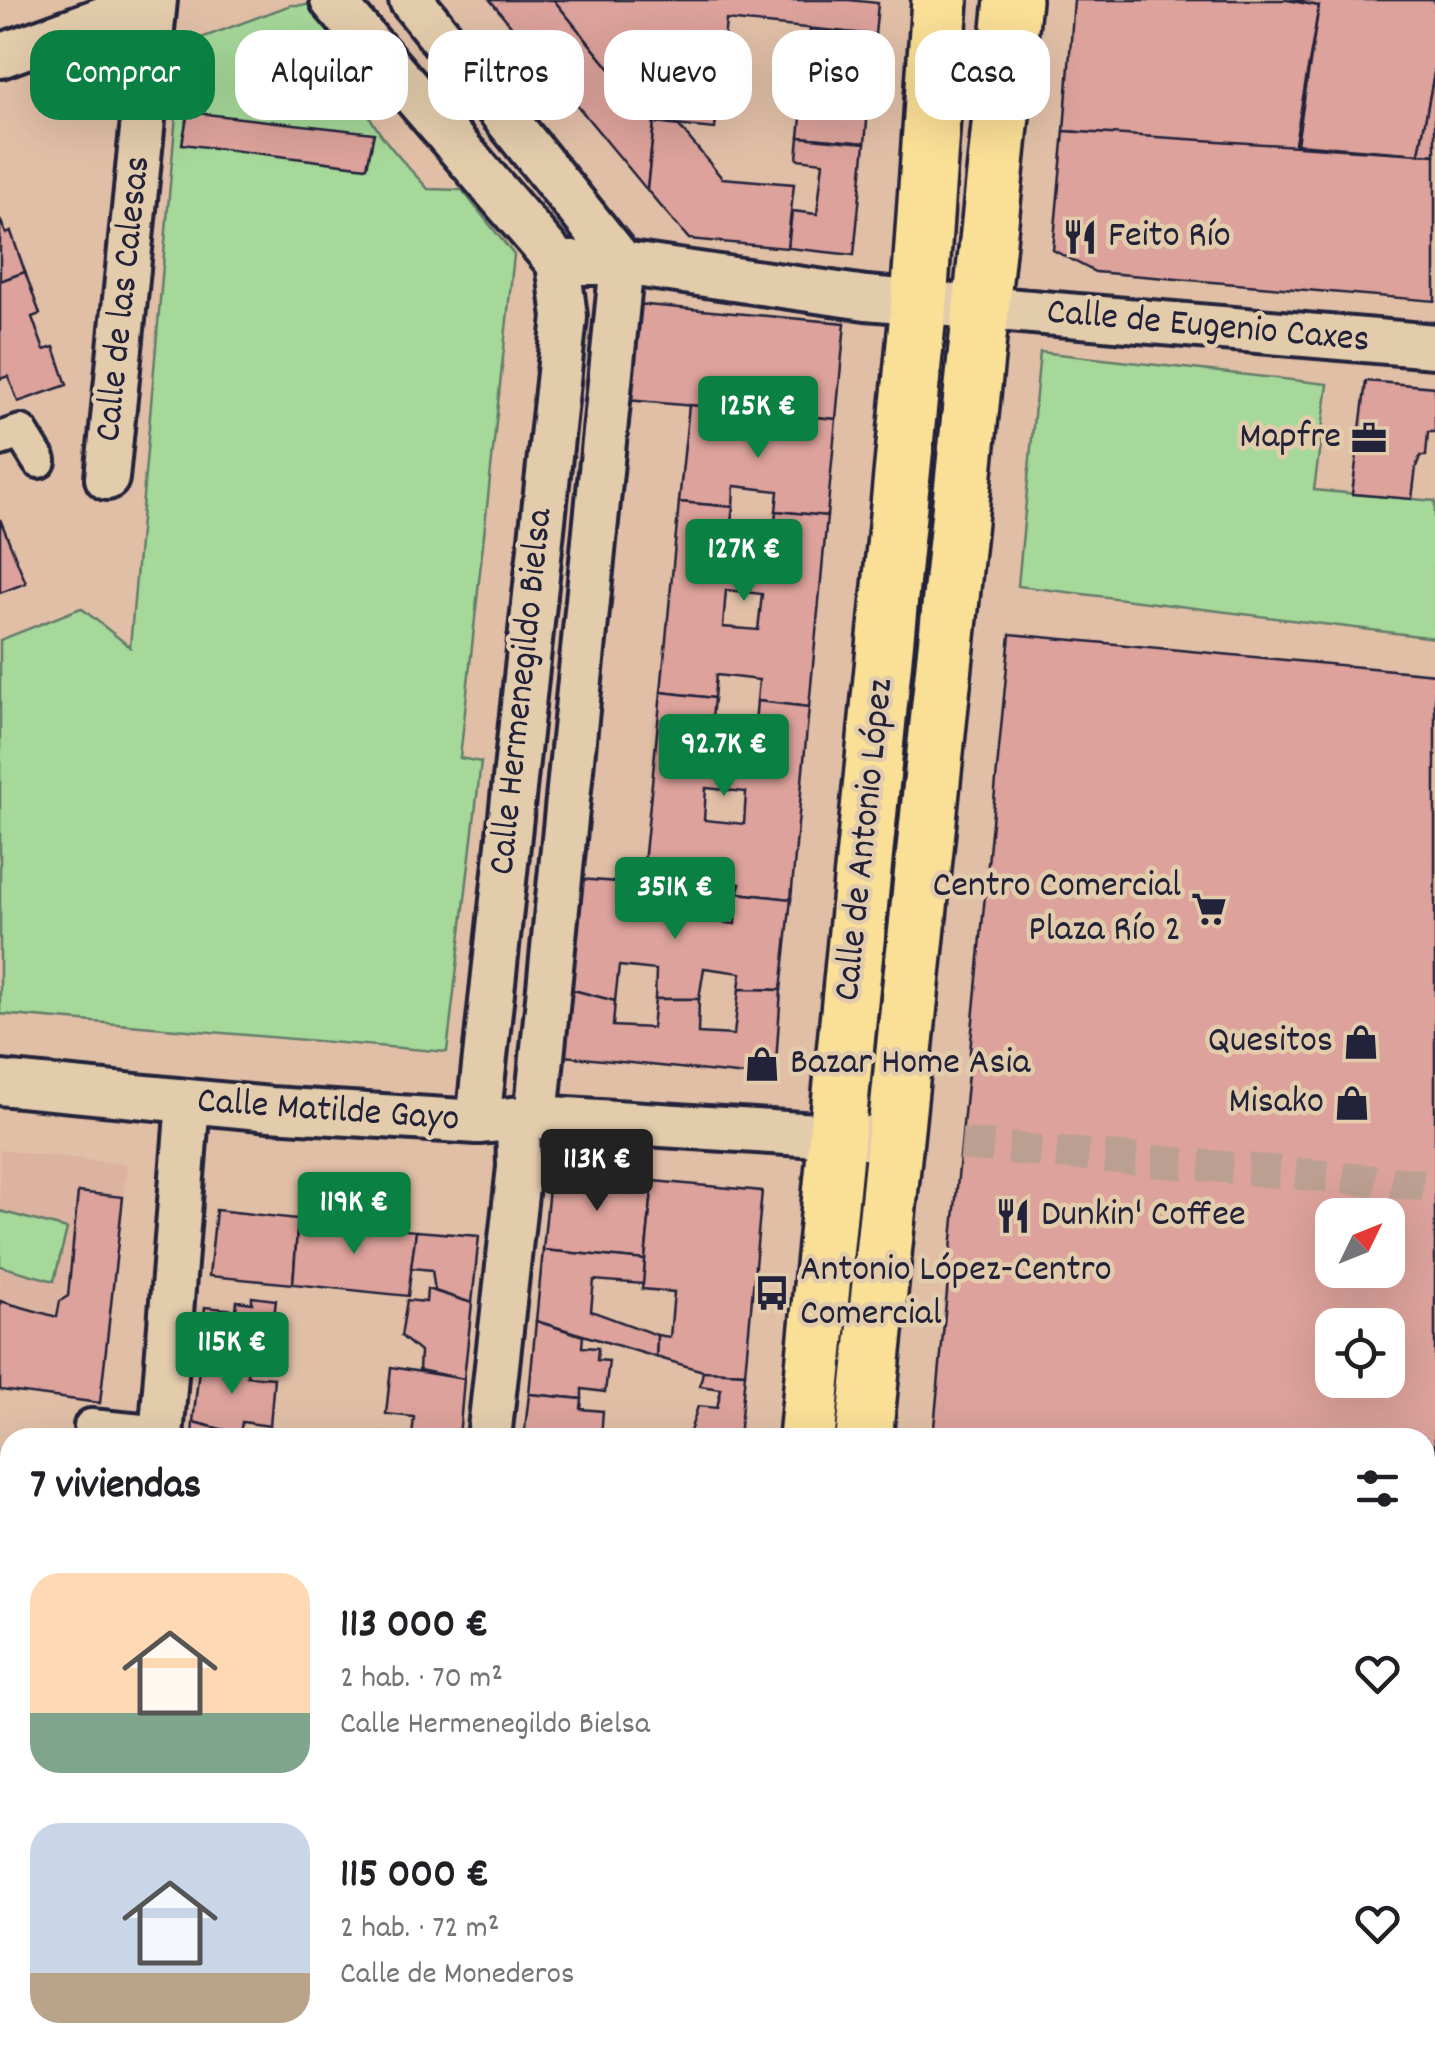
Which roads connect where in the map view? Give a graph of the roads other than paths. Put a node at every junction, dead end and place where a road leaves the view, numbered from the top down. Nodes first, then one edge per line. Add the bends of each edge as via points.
1 (154, 0) edge
2 (332, 0) edge
3 (411, 0) edge
4 (940, 0) edge
5 (1013, 0) edge
6 (0, 56) edge
7 (558, 263) junction
8 (622, 263) junction
9 (919, 302) junction
10 (981, 309) junction
11 (1435, 346) edge
12 (0, 439) edge
13 (39, 461) dead end
14 (107, 478) dead end
15 (0, 1083) edge
16 (188, 1102) junction
17 (510, 1120) junction
18 (836, 1137) junction
19 (896, 1140) junction
20 (90, 1426) dead end
21 (106, 1428) edge
22 (163, 1428) edge
23 (491, 1428) edge
24 (808, 1428) edge
25 (865, 1428) edge

1 - 6 street, Calle de las Calesas
1 - 14 street, Calle de las Calesas
2 - 7 street
3 - 8 street
4 - 9 main road, Calle de Antonio López
5 - 10 main road, Calle de Antonio López
7 - 8 street
7 - 17 street, Calle Hermenegildo Bielsa via 565,317
8 - 9 street
8 - 17 street, Calle Hermenegildo Bielsa
9 - 10 street
9 - 18 main road, Calle de Antonio López
10 - 11 street, Calle de Eugenio Caxes
10 - 19 main road, Calle de Antonio López
12 - 13 street via 21,432
15 - 16 street, Calle Matilde Gayo
16 - 17 street, Calle Matilde Gayo
16 - 22 street
17 - 18 street, Calle Matilde Gayo
17 - 23 street, Calle Hermenegildo Bielsa via 519,1167
18 - 19 street, Calle Matilde Gayo
18 - 24 main road, Calle de Antonio López
19 - 25 main road, Calle de Antonio López
20 - 21 street

